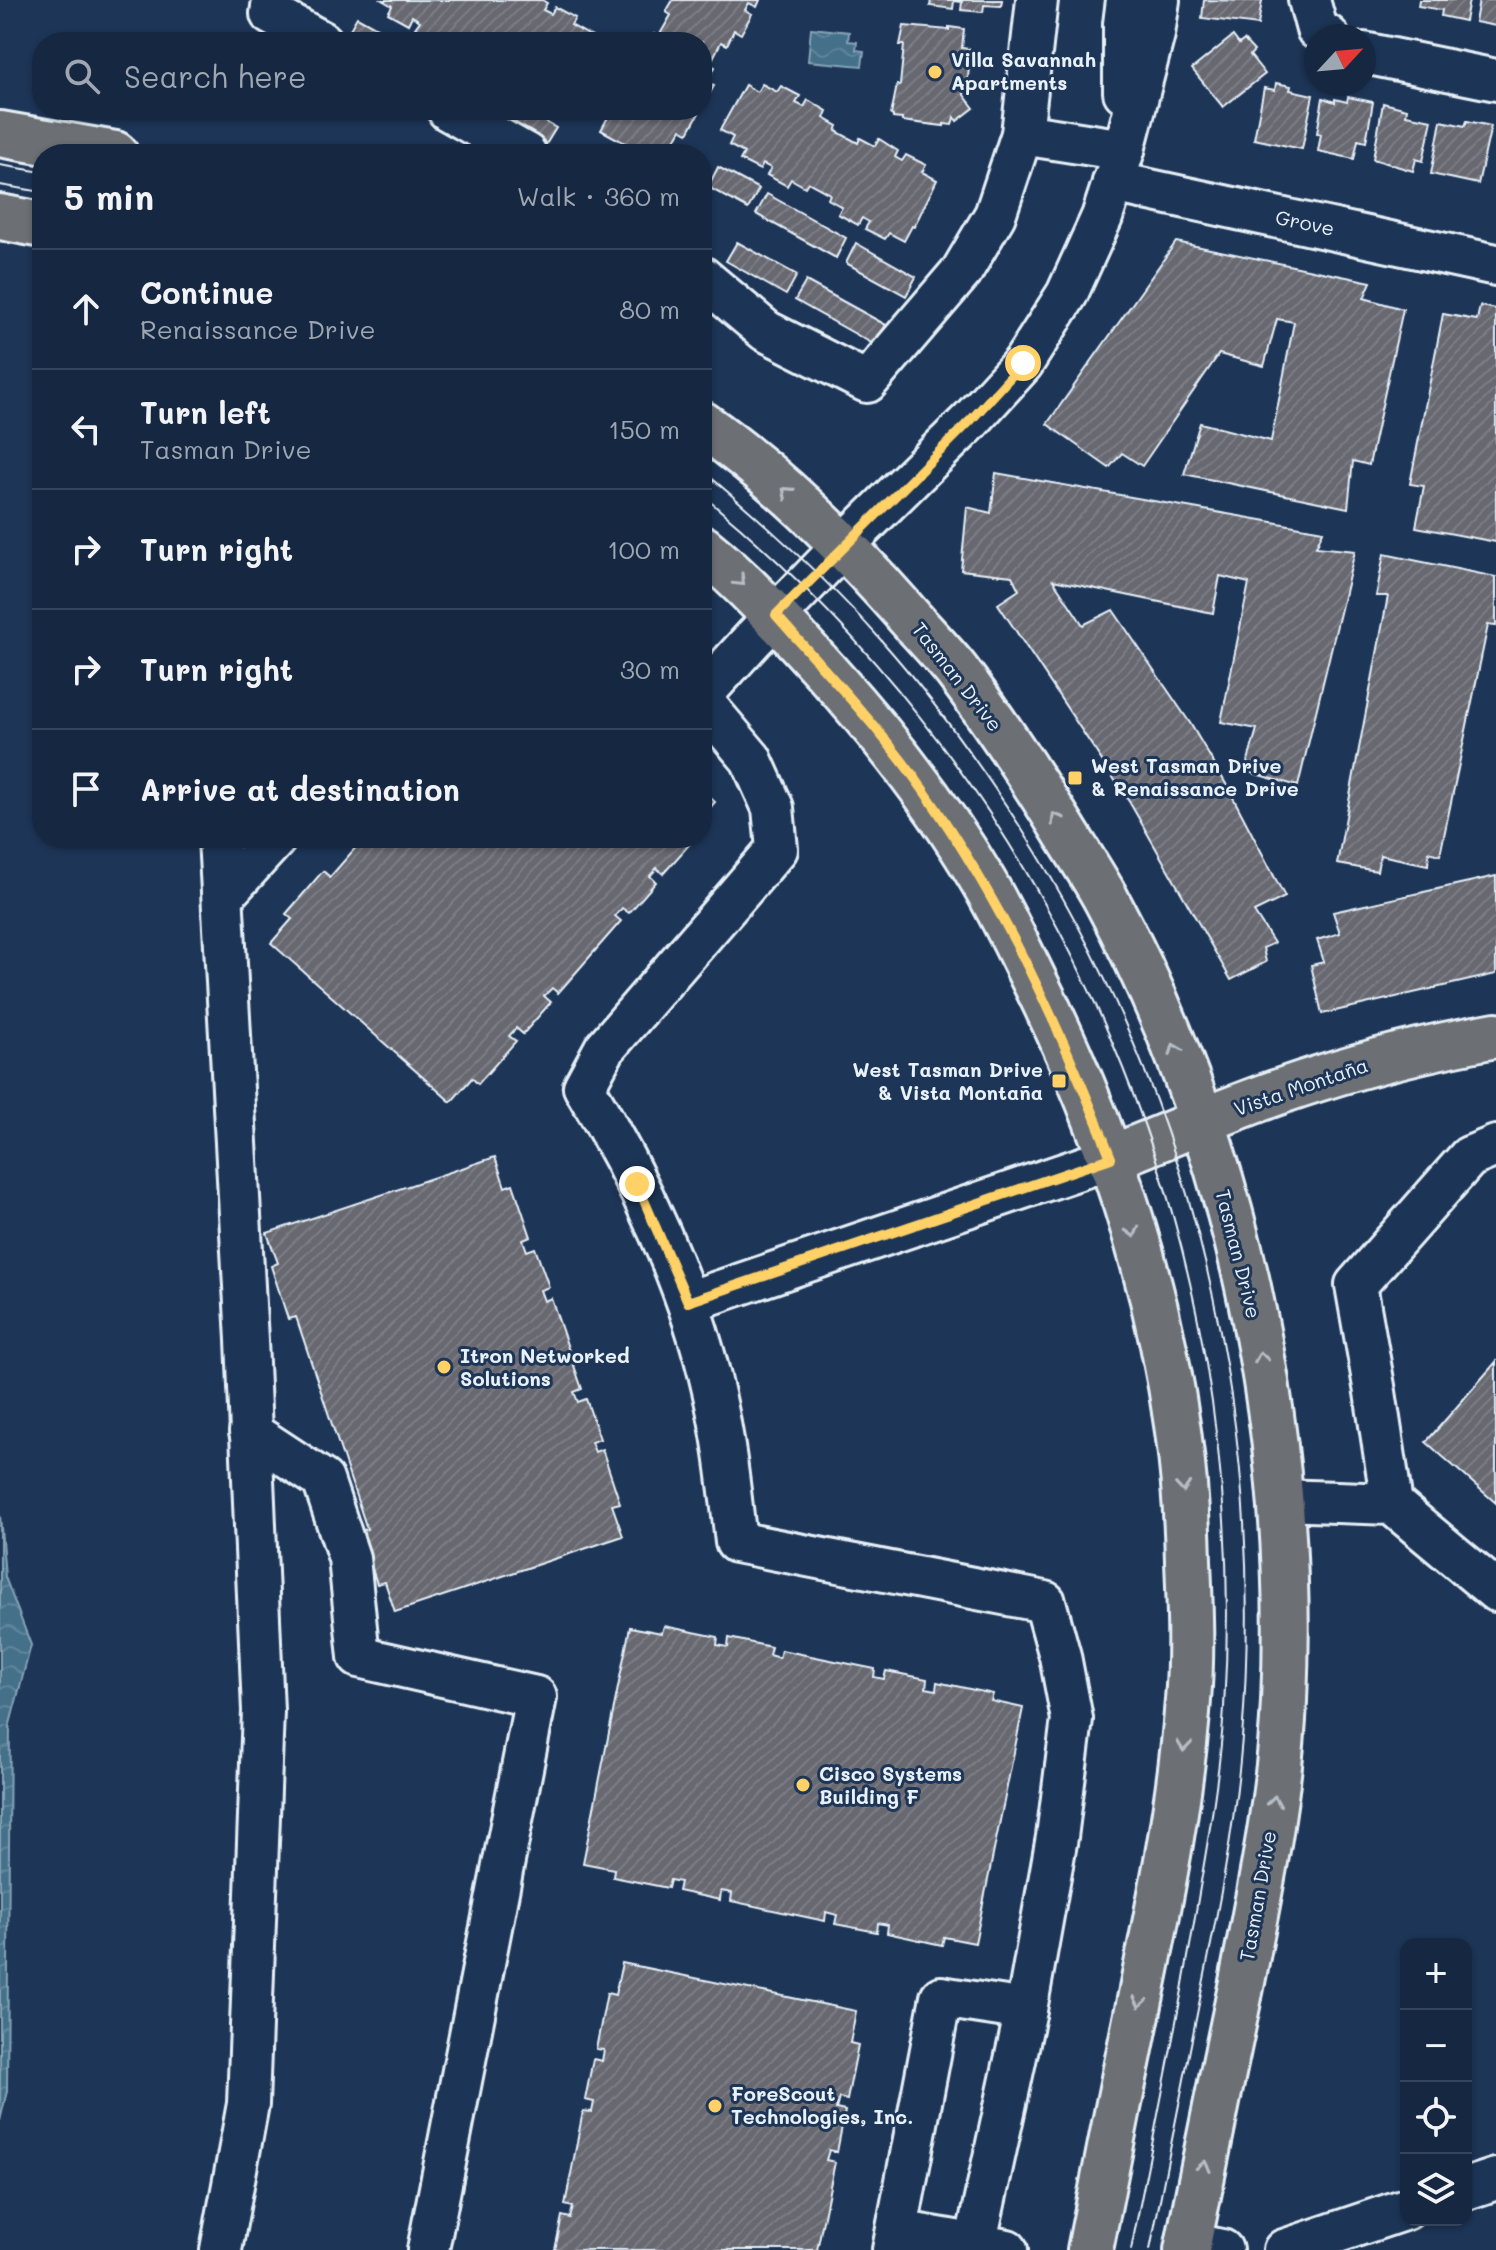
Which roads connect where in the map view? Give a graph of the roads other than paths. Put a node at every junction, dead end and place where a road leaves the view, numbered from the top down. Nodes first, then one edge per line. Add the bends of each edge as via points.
1 (273, 0) edge
2 (1037, 0) edge
3 (1127, 0) edge
4 (1159, 0) edge
5 (1309, 0) edge
6 (1316, 24) edge
7 (304, 32) edge
8 (1376, 55) edge
9 (1496, 80) edge
10 (466, 120) edge
11 (0, 134) edge
12 (1022, 134) junction
13 (58, 144) edge
14 (508, 144) edge
15 (1118, 166) junction
16 (0, 217) edge
17 (32, 223) edge
18 (1496, 265) edge
19 (712, 285) edge
20 (712, 431) edge
21 (844, 545) junction
22 (712, 556) edge
23 (776, 615) junction
24 (712, 684) edge
25 (712, 713) edge
26 (220, 848) edge
27 (267, 848) edge
28 (223, 896) junction
29 (1496, 1035) edge
30 (1202, 1122) junction
31 (1496, 1146) edge
32 (1111, 1158) junction
33 (688, 1302) junction
34 (250, 1432) junction
35 (1281, 1500) junction
36 (1392, 1504) junction
37 (1496, 1591) edge
38 (1026, 2010) junction
39 (1496, 2179) edge
40 (1472, 2187) edge
41 (1400, 2211) edge
42 (895, 2240) edge
43 (986, 2248) edge
44 (1199, 2248) edge
45 (221, 2250) edge
46 (428, 2250) edge
47 (1090, 2250) edge
48 (1284, 2250) edge

1 - 7 street via 271,14
2 - 12 street
3 - 15 street
4 - 15 street
5 - 6 street
8 - 9 street
10 - 14 street
11 - 13 main road
12 - 15 street, Grove
12 - 19 street via 995,215 962,271 867,382 766,331
15 - 18 street, Grove
15 - 21 street via 1102,217 1067,294 1023,363
16 - 17 main road
21 -> 20 main road, Tasman Drive
21 - 23 street
30 -> 21 main road, Tasman Drive via 1139,966 1105,897 1034,780 953,667
22 -> 23 main road
23 - 24 street
23 - 32 main road via 924,790 983,881 1053,1018
25 - 33 street via 751,759 773,808 777,849 605,1048 584,1087 637,1184
26 - 28 street
27 - 28 street
28 - 34 street
29 - 30 main road, Vista Montaña via 1377,1061
30 - 32 main road, Vista Montaña
35 -> 30 main road, Tasman Drive via 1258,1339
31 - 36 street via 1469,1157 1356,1285
32 - 33 street
32 -> 47 main road via 1163,1341 1179,1432 1190,1607 1189,1696 1165,1877
33 - 38 street via 714,1391 736,1542 1045,1602 1072,1719
34 - 45 street via 263,1711 256,1914 248,2104
34 - 46 street via 323,1480 349,1558 359,1657 536,1697
35 - 36 street
44 -> 35 main road, Tasman Drive via 1275,1799 1285,1691
36 - 37 street
38 - 42 street via 941,1997
38 - 43 street
39 - 40 street
41 - 48 street
42 - 43 street

